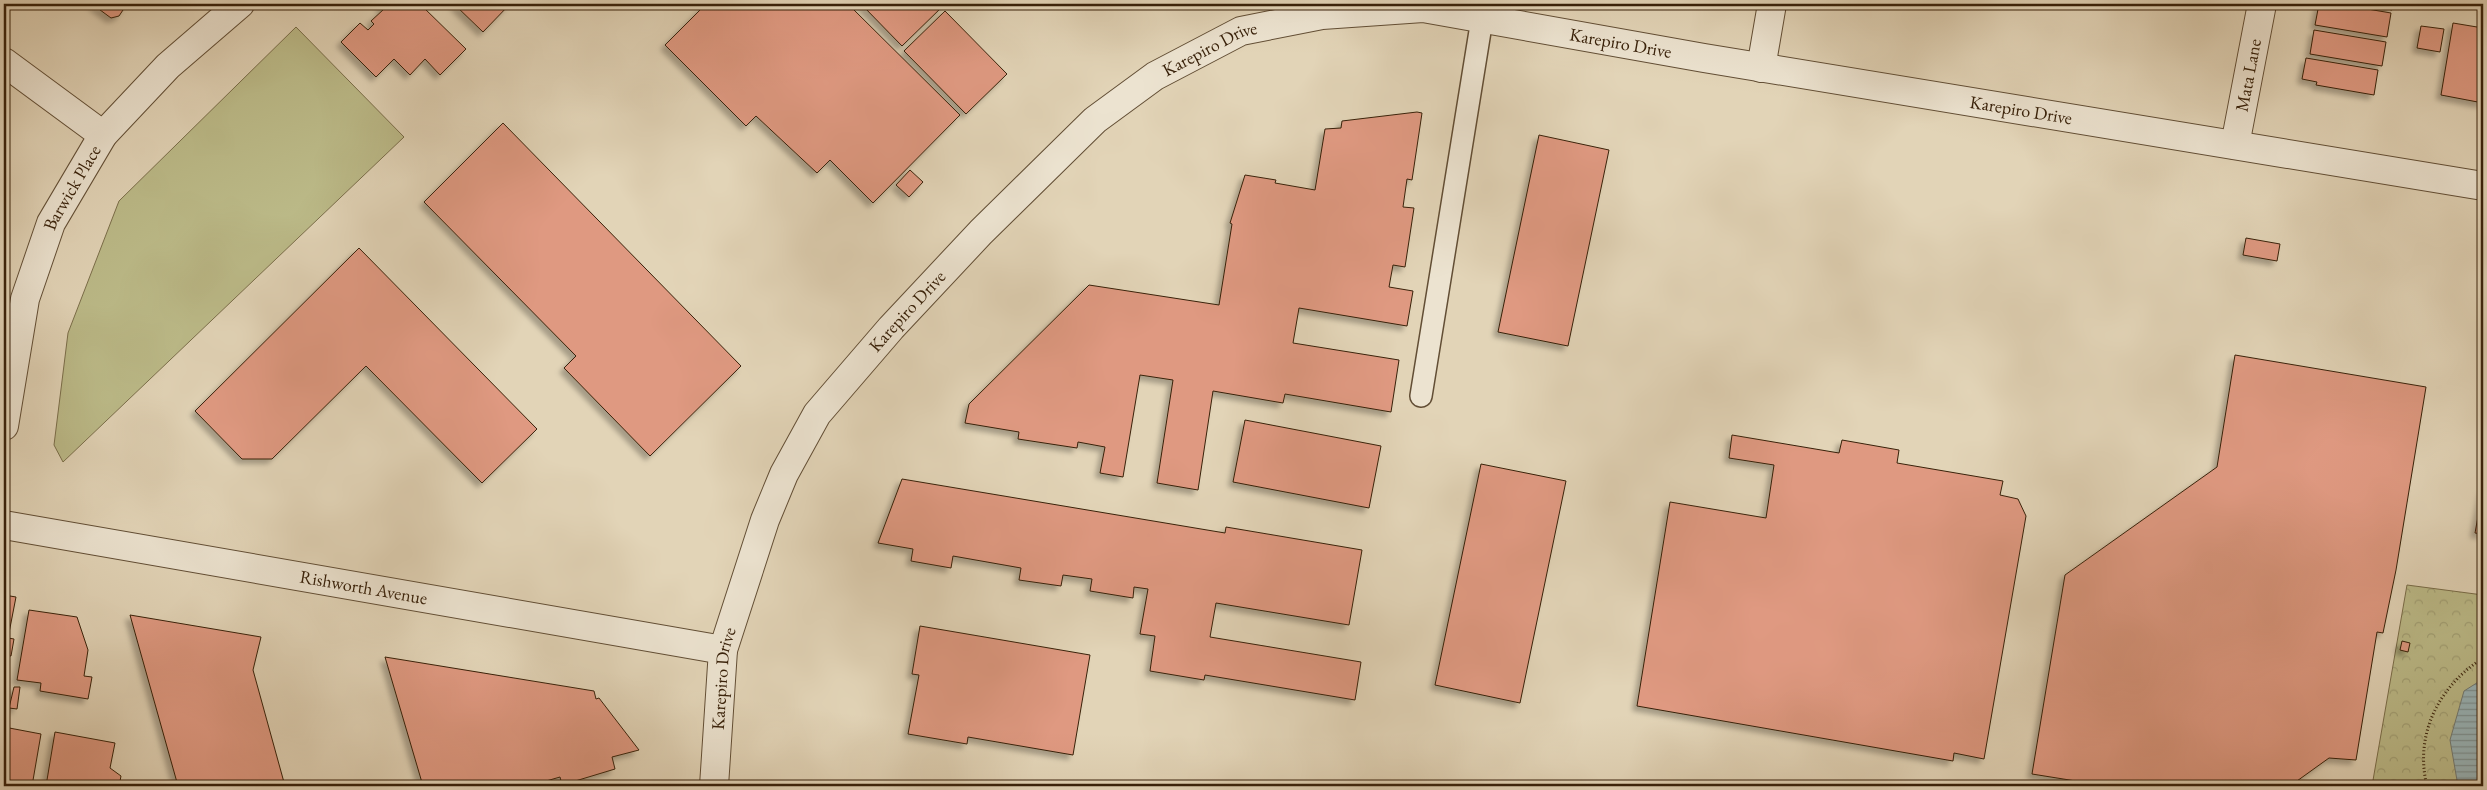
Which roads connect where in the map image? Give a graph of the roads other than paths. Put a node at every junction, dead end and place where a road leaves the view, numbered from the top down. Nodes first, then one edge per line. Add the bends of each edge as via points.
1 (240, 4) edge
2 (1772, 4) edge
3 (2262, 4) edge
4 (1482, 19) junction
5 (4, 62) edge
6 (1761, 68) junction
7 (103, 135) junction
8 (2235, 145) junction
9 (2483, 186) edge
10 (1421, 396) dead end
11 (4, 426) edge
12 (4, 525) edge
13 (723, 650) junction
14 (714, 786) edge

1 - 7 street, Barwick Place via 168,66
2 - 6 street
3 - 8 street, Mata Lane
4 - 6 street, Karepiro Drive
4 - 10 lane
4 - 13 street, Karepiro Drive via 1423,8 1322,15 1241,31 1155,76 1095,120 981,232 890,328 817,414 784,474 765,520
5 - 7 street
6 - 8 street, Karepiro Drive
7 - 11 street, Barwick Place via 51,223 25,299
8 - 9 street, Karepiro Drive
12 - 13 street, Rishworth Avenue
13 - 14 street, Karepiro Drive

